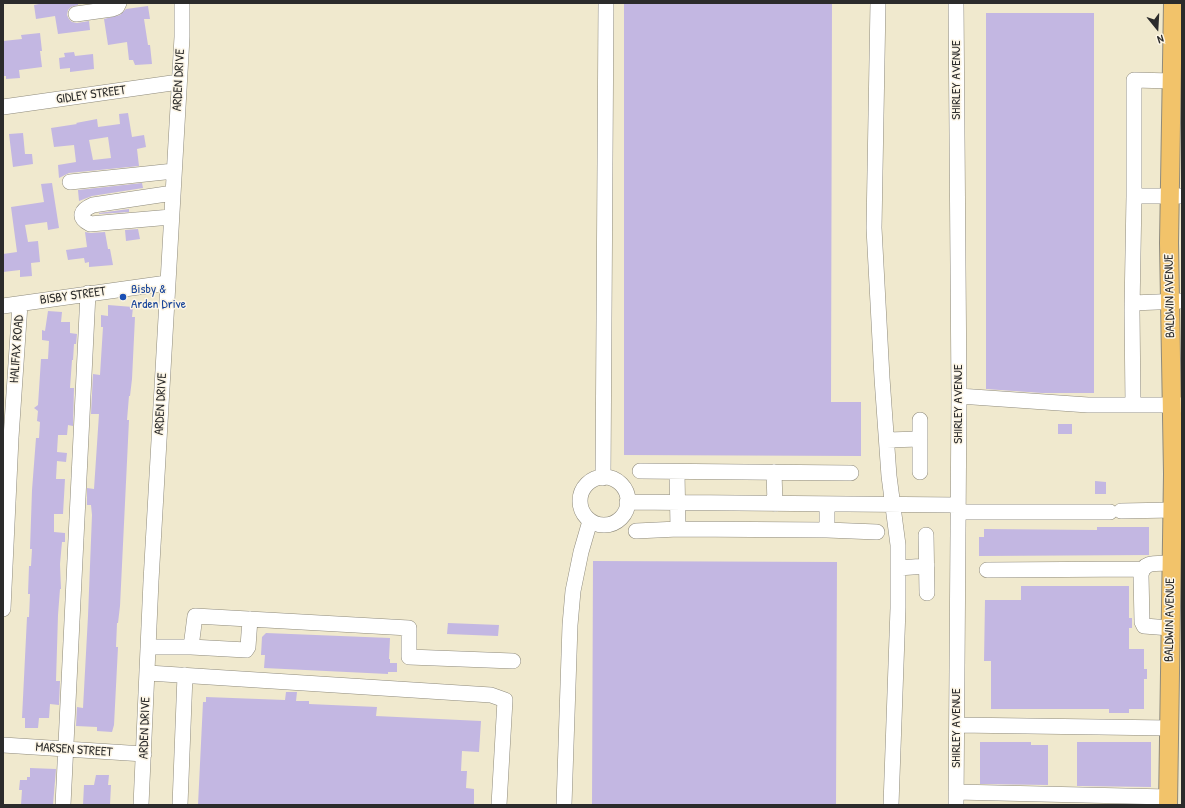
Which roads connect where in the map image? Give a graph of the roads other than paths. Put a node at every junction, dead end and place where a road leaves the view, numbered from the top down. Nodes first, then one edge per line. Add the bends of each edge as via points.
1 (119, 3) edge
2 (182, 3) edge
3 (606, 3) edge
4 (878, 3) edge
5 (956, 3) edge
6 (1173, 3) edge
7 (76, 14) dead end
8 (1172, 81) junction
9 (179, 82) junction
10 (3, 107) edge
11 (174, 171) junction
12 (70, 182) dead end
13 (173, 193) junction
14 (1134, 196) junction
15 (1176, 196) edge
16 (171, 218) junction
17 (1176, 266) edge
18 (167, 283) junction
19 (88, 293) junction
20 (1176, 301) edge
21 (1132, 303) junction
22 (20, 304) junction
23 (3, 306) edge
24 (959, 396) junction
25 (1177, 405) edge
26 (1133, 406) junction
27 (920, 420) dead end
28 (7, 439) edge
29 (920, 439) junction
30 (887, 440) junction
31 (640, 471) dead end
32 (677, 472) junction
33 (774, 472) junction
34 (920, 472) dead end
35 (851, 473) dead end
36 (603, 478) junction
37 (627, 502) junction
38 (678, 503) junction
39 (775, 504) junction
40 (827, 505) junction
41 (892, 506) junction
42 (958, 509) junction
43 (1172, 510) junction
44 (590, 521) junction
45 (678, 529) junction
46 (827, 530) junction
47 (636, 531) dead end
48 (877, 532) dead end
49 (926, 535) dead end
50 (1171, 563) junction
51 (927, 566) junction
52 (898, 568) junction
53 (1142, 569) junction
54 (987, 570) dead end
55 (4, 575) edge
56 (927, 593) dead end
57 (3, 609) edge
58 (250, 619) junction
59 (1170, 628) junction
60 (149, 647) junction
61 (191, 648) junction
62 (513, 661) dead end
63 (148, 673) junction
64 (185, 675) junction
65 (957, 725) junction
66 (1169, 728) junction
67 (3, 745) edge
68 (66, 749) junction
69 (144, 754) junction
70 (956, 799) edge
71 (1168, 801) edge
72 (63, 805) edge
73 (142, 805) edge
74 (180, 805) edge
75 (499, 805) edge
76 (564, 805) edge
77 (891, 805) edge

1 - 7 street via 112,9
2 - 9 street, ARDEN DRIVE
3 - 36 street
4 - 30 street via 874,228
5 - 24 street, SHIRLEY AVENUE
6 - 8 main road, BALDWIN AVENUE
8 - 14 street via 1134,80
8 - 15 main road, BALDWIN AVENUE
9 - 10 street, GIDLEY STREET
9 - 11 street, ARDEN DRIVE
11 - 12 street
11 - 13 street, ARDEN DRIVE
13 - 16 street, ARDEN DRIVE
13 - 16 street via 92,204 82,212 82,217 90,224
14 - 15 street
14 - 21 street
15 - 17 main road, BALDWIN AVENUE
16 - 18 street, ARDEN DRIVE
17 - 20 main road, BALDWIN AVENUE
18 - 19 street, BISBY STREET
18 - 60 street, ARDEN DRIVE
19 - 22 street, BISBY STREET
19 - 68 street
20 - 21 street
20 - 25 main road, BALDWIN AVENUE
21 - 26 street
22 - 23 street, BISBY STREET
22 - 28 street, HALIFAX ROAD
24 - 26 street
24 - 42 street, SHIRLEY AVENUE
25 - 26 street
25 - 43 main road, BALDWIN AVENUE
27 - 29 street
28 - 55 street, HALIFAX ROAD
29 - 30 street
29 - 34 street
30 - 41 street
31 - 32 street
32 - 33 street
32 - 38 street
33 - 35 street
33 - 39 street
36 - 37 street via 620,484 625,490
36 - 44 street via 591,481 581,494 581,509
37 - 38 street
37 - 44 street via 624,513 613,523 605,525
38 - 39 street
38 - 45 street
39 - 40 street
40 - 41 street
40 - 46 street
41 - 42 street
41 - 52 street via 898,545
42 - 43 street
42 - 65 street, SHIRLEY AVENUE
43 - 50 main road, BALDWIN AVENUE
44 - 76 street via 573,591
45 - 46 street
45 - 47 street
46 - 48 street
49 - 51 street
50 - 53 street via 1150,564
50 - 59 main road, BALDWIN AVENUE
51 - 52 street
51 - 56 street
52 - 77 street
53 - 54 street
53 - 59 street via 1142,622 1148,627
55 - 57 street, HALIFAX ROAD
58 - 61 street via 246,650
58 - 61 street via 195,616
58 - 62 street via 409,628 408,657
59 - 66 main road, BALDWIN AVENUE
60 - 61 street
60 - 63 street, ARDEN DRIVE
63 - 64 street
63 - 69 street, ARDEN DRIVE
64 - 74 street
64 - 75 street via 491,695 505,700
65 - 66 street
65 - 70 street, SHIRLEY AVENUE
66 - 71 main road, BALDWIN AVENUE
67 - 68 street, MARSEN STREET
68 - 69 street, MARSEN STREET
68 - 72 street
69 - 73 street, ARDEN DRIVE
70 - 71 street

